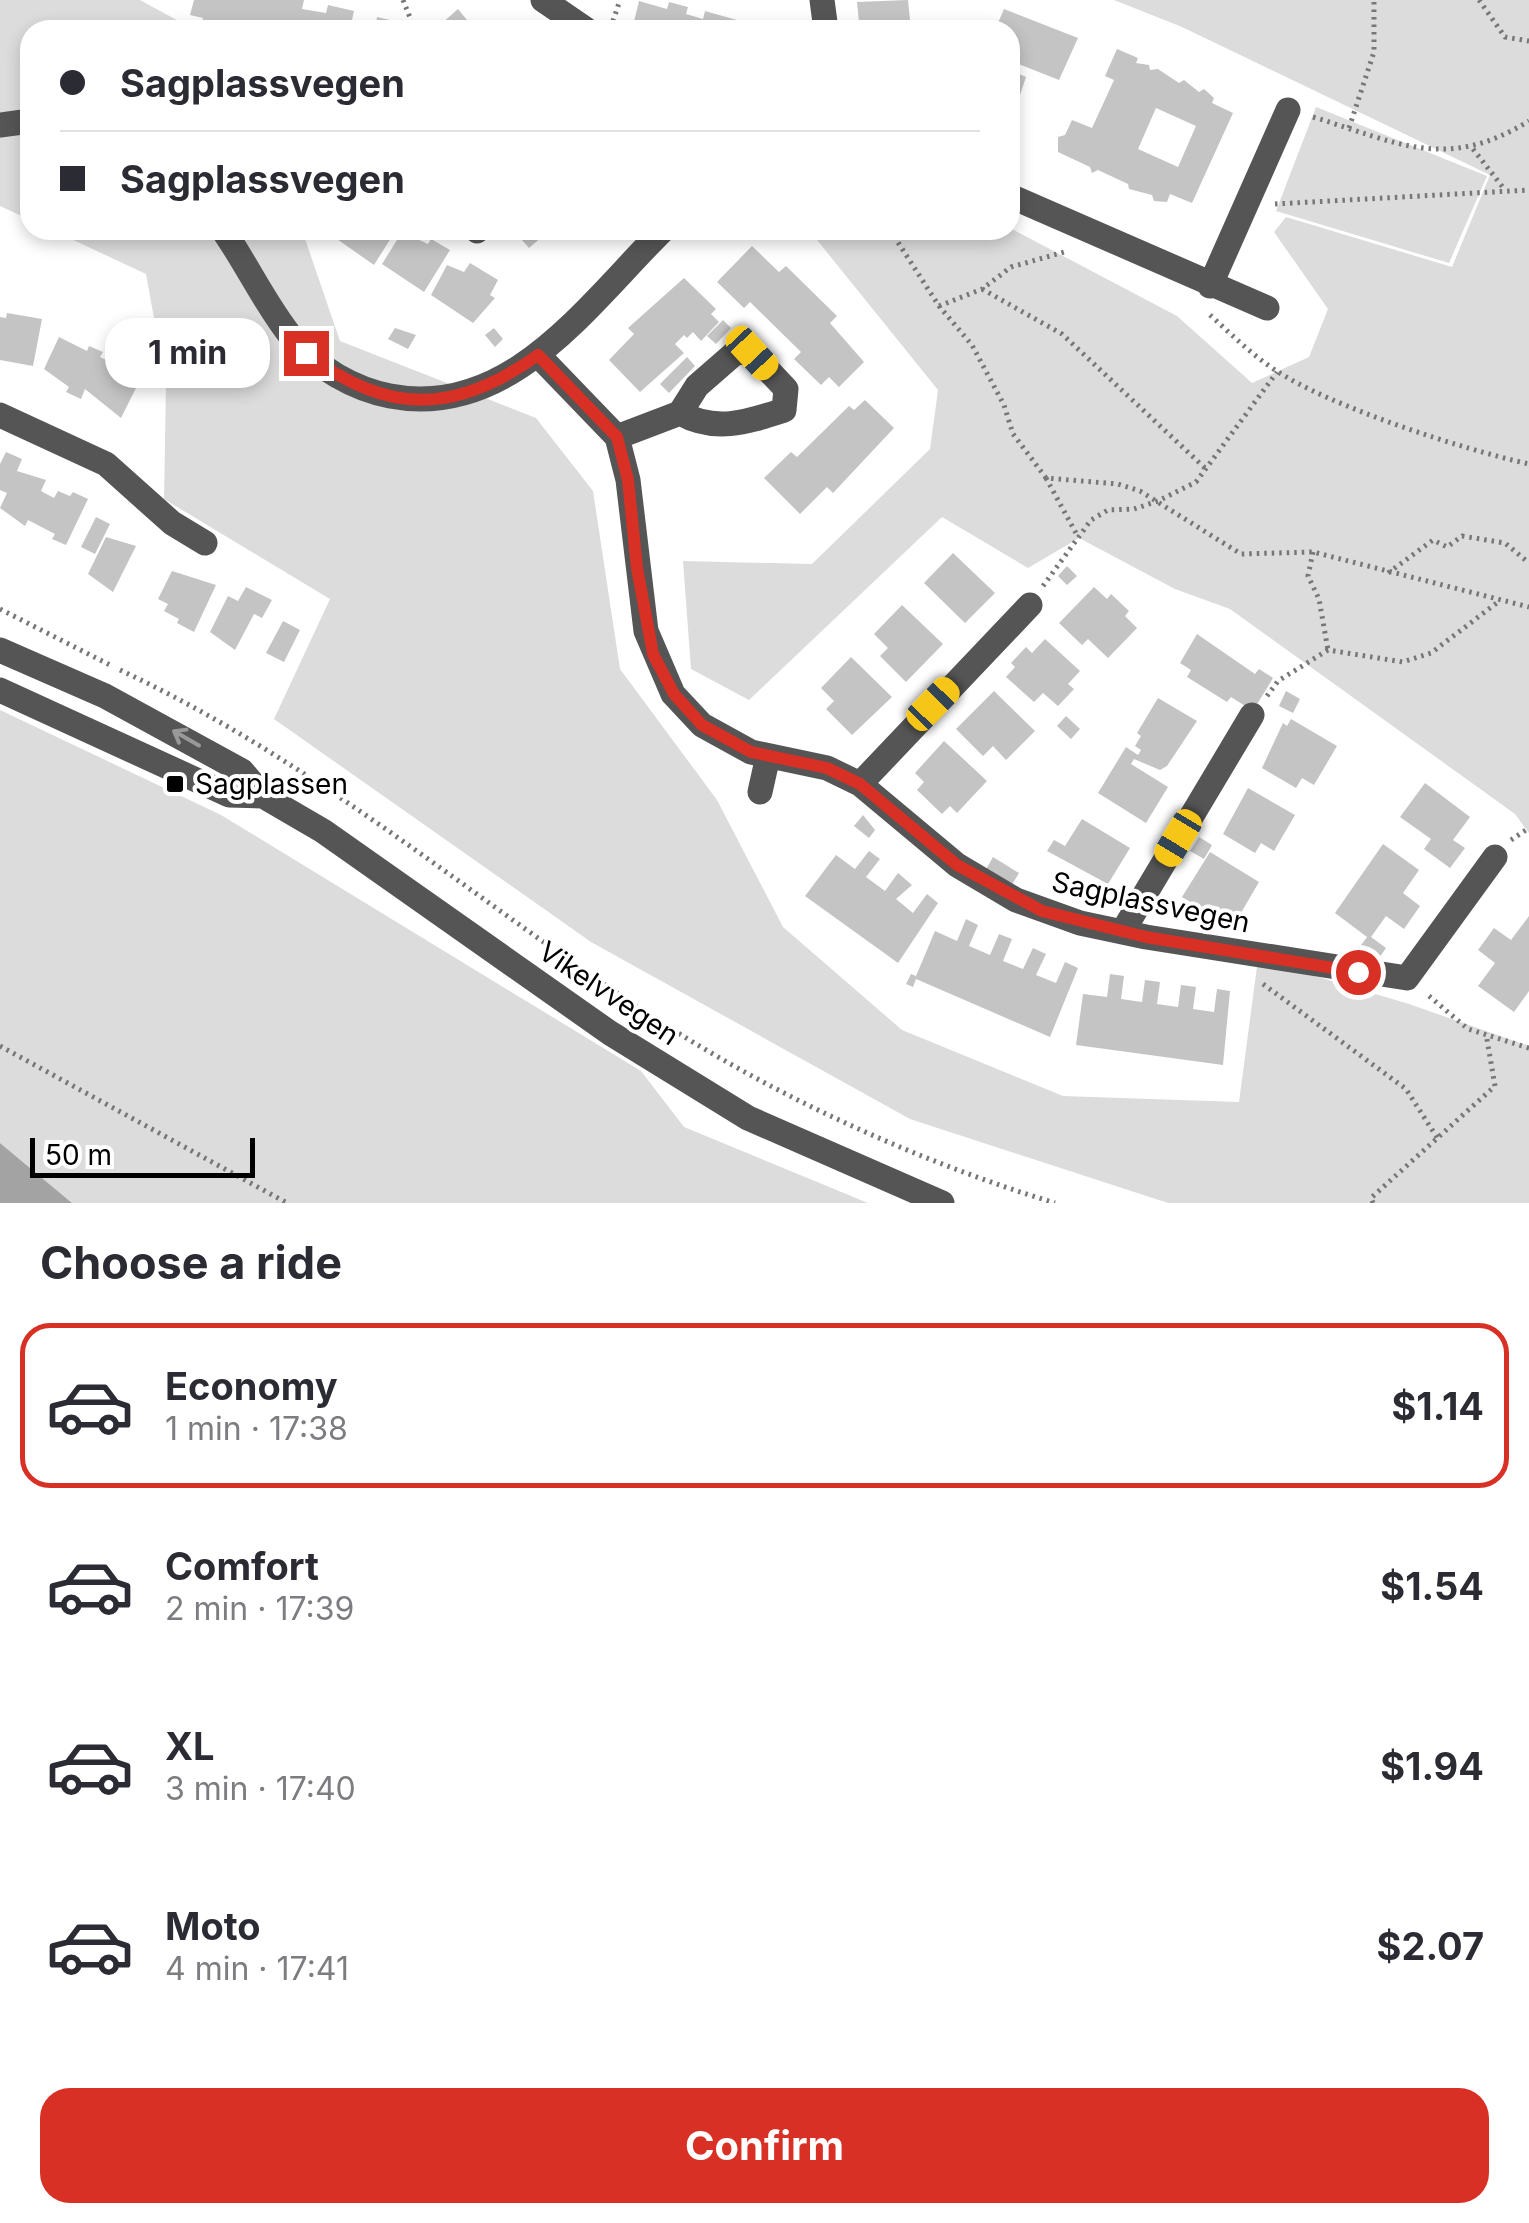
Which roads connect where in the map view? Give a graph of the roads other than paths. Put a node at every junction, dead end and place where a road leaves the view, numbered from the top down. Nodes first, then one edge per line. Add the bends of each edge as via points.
1 (544, 0) edge
2 (573, 20) edge
3 (1288, 110) road end
4 (1020, 201) edge
5 (229, 240) edge
6 (653, 240) edge
7 (1207, 297) junction
8 (1267, 308) dead end
9 (538, 355) junction
10 (680, 413) dead end
11 (0, 415) edge
12 (617, 437) junction
13 (205, 542) dead end
14 (1030, 606) road end
15 (0, 650) edge
16 (0, 690) edge
17 (1252, 715) road end
18 (768, 756) junction
19 (860, 784) junction
20 (760, 792) dead end
21 (262, 796) junction
22 (1494, 856) dead end
23 (1123, 931) junction
24 (942, 1203) edge

1 - 2 street
3 - 7 street
4 - 7 street
5 - 9 street via 294,340 360,388 404,398 456,398 504,379
6 - 9 street
7 - 8 street
9 - 12 street
10 - 12 street
11 - 13 street via 106,464 172,523
12 - 18 street, Sagplassvegen via 653,654 686,711 716,735
14 - 19 street
21 -> 15 street, Vikelvvegen via 242,771 170,729
16 - 21 street, Vikelvvegen via 229,795
17 - 23 street
18 - 19 street, Sagplassvegen via 827,768
18 - 20 street
19 - 23 street, Sagplassvegen via 908,828 996,888 1042,911
21 - 24 street, Vikelvvegen via 324,831 610,1032 734,1110
22 - 23 street, Sagplassvegen via 1407,978

